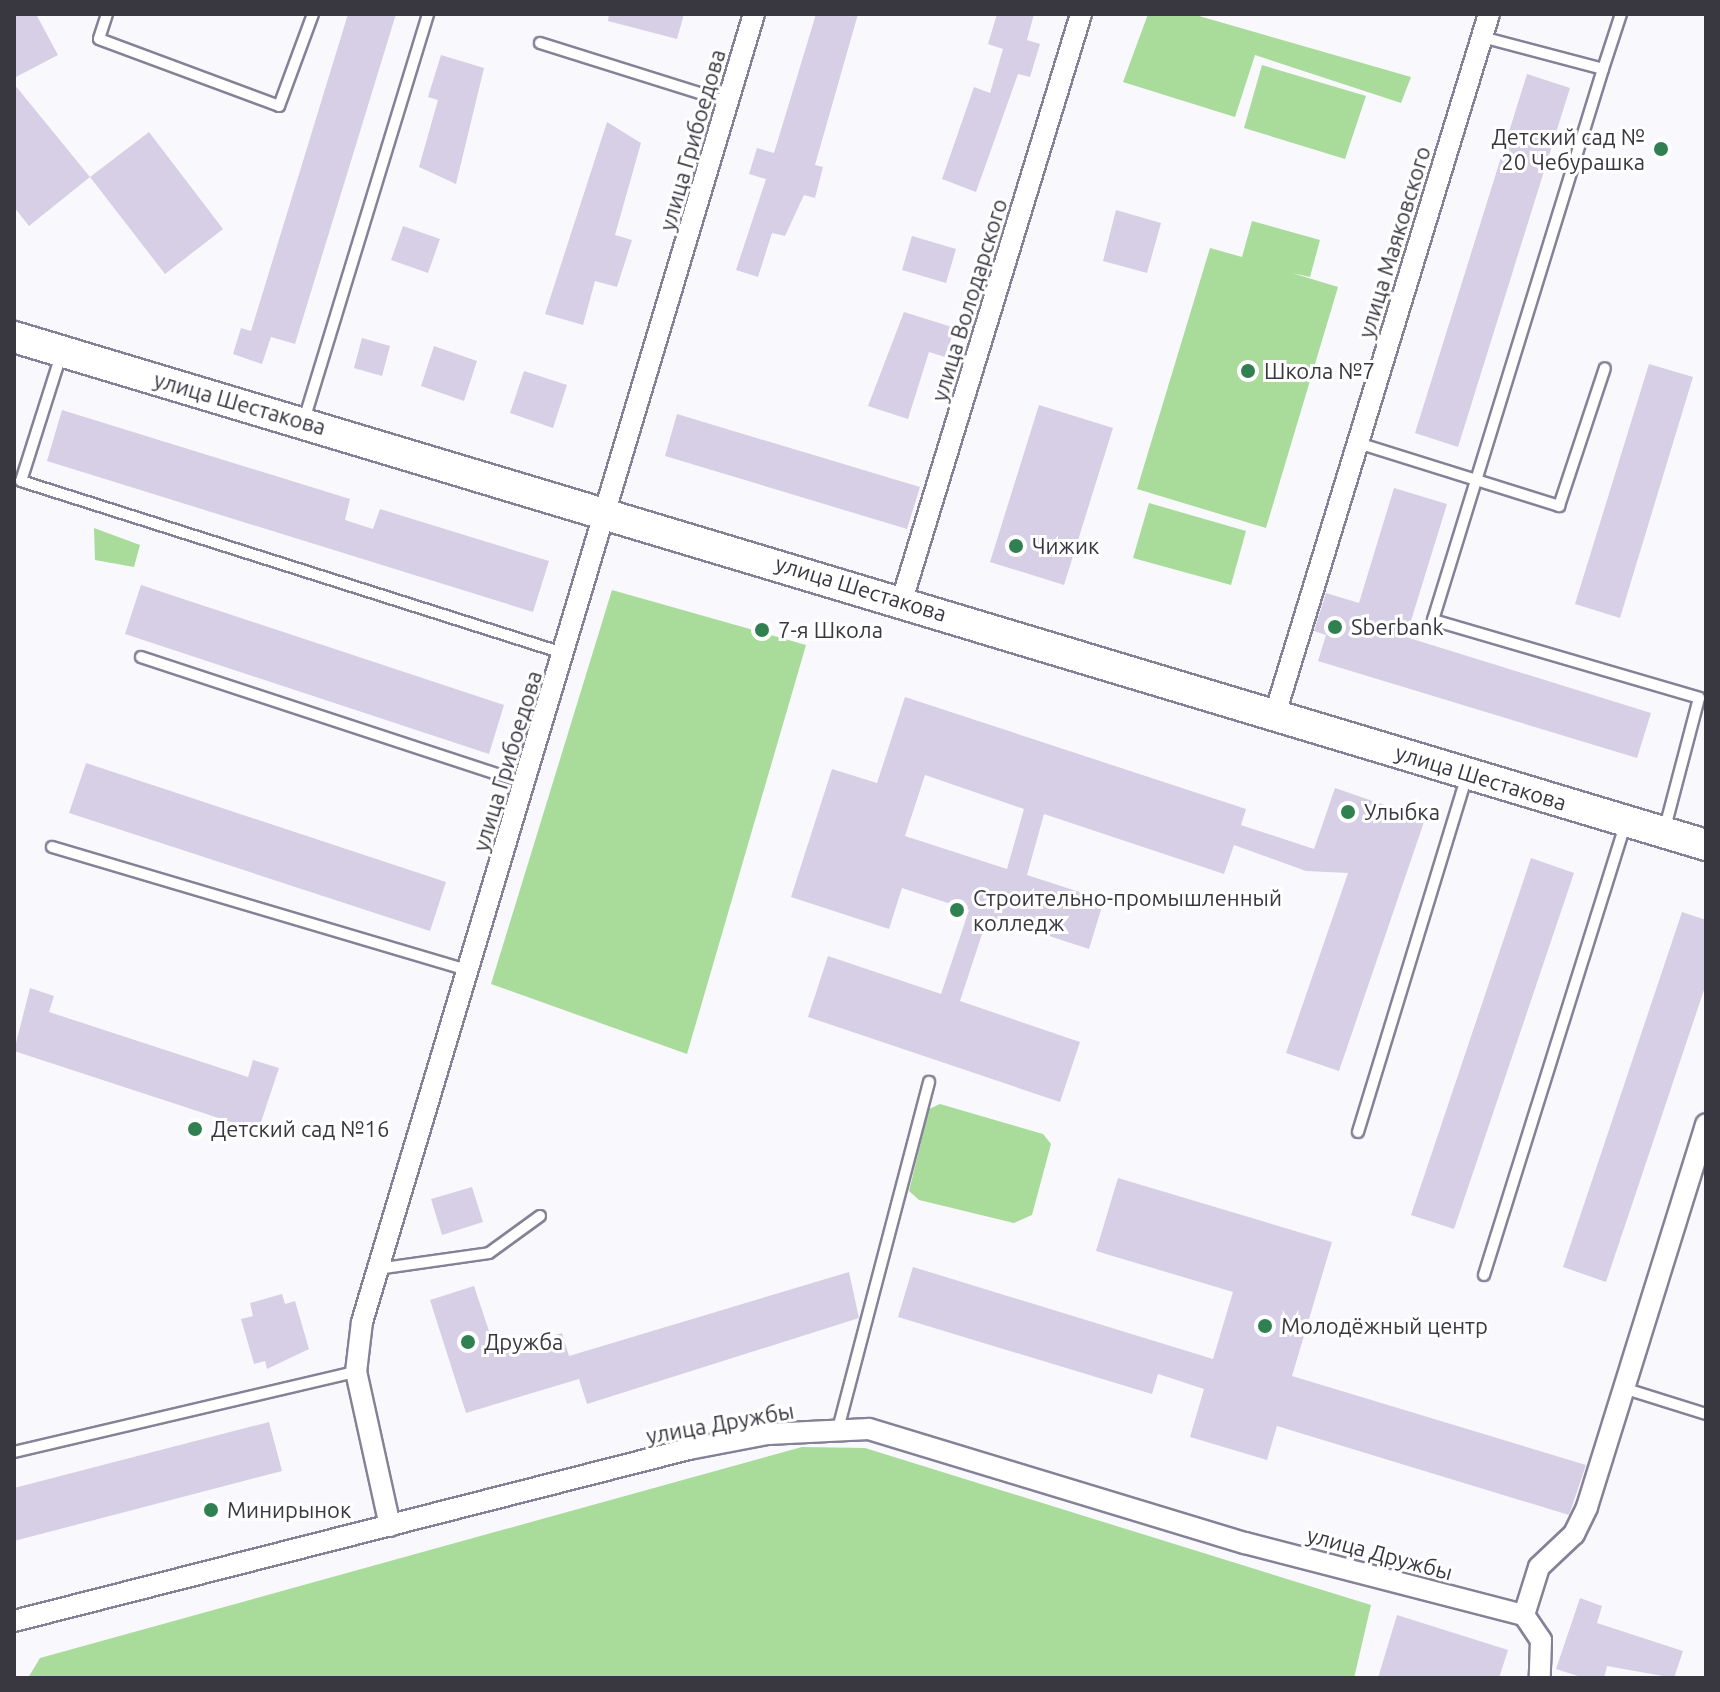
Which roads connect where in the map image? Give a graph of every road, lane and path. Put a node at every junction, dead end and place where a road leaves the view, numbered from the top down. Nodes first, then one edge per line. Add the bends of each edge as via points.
1 (107, 14) edge
2 (313, 14) edge
3 (428, 14) edge
4 (754, 14) edge
5 (1081, 14) edge
6 (1489, 14) edge
7 (1621, 14) edge
8 (1482, 37) junction
9 (540, 43) dead end
10 (1603, 69) junction
11 (728, 102) junction
12 (14, 337) edge
13 (62, 351) junction
14 (1605, 368) dead end
15 (304, 422) junction
16 (1358, 443) junction
17 (1476, 479) junction
18 (18, 480) edge
19 (609, 511) junction
20 (902, 600) junction
21 (564, 654) junction
22 (141, 657) dead end
23 (1275, 714) junction
24 (1468, 773) junction
25 (525, 783) junction
26 (1626, 821) junction
27 (1663, 833) junction
28 (1706, 845) edge
29 (52, 847) dead end
30 (468, 970) junction
31 (929, 1082) dead end
32 (1706, 1124) edge
33 (1358, 1132) dead end
34 (540, 1216) dead end
35 (375, 1270) junction
36 (1484, 1275) dead end
37 (356, 1372) junction
38 (1623, 1388) junction
39 (1706, 1414) edge
40 (838, 1429) junction
41 (14, 1452) edge
42 (390, 1526) junction
43 (1524, 1615) junction
44 (14, 1621) edge
45 (1540, 1678) edge

1 - 2 lane via 99,39 279,106
3 - 15 lane
4 - 11 street, улица Грибоедова
5 - 20 street, улица Володарского
6 - 8 street, улица Маяковского
7 - 10 lane
8 - 10 lane
8 - 16 street, улица Маяковского
9 - 11 lane
10 - 17 lane
11 - 19 street, улица Грибоедова
12 - 13 main road, улица Шестакова
13 - 15 main road, улица Шестакова
13 - 18 lane
14 - 17 lane via 1559,506
15 - 19 main road, улица Шестакова
16 - 17 lane
16 - 23 street, улица Маяковского
17 - 27 lane via 1433,620 1699,698
18 - 21 lane
19 - 20 main road, улица Шестакова
19 - 21 street, улица Грибоедова
20 - 23 main road, улица Шестакова
21 - 25 street, улица Грибоедова
22 - 25 lane
23 - 24 main road, улица Шестакова
24 - 26 main road, улица Шестакова
24 - 33 lane
25 - 30 street, улица Грибоедова
26 - 27 main road, улица Шестакова
26 - 36 lane
27 - 28 main road, улица Шестакова
29 - 30 lane
30 - 35 street, улица Грибоедова
31 - 40 lane
32 - 38 street
34 - 35 lane via 489,1253
35 - 37 street, улица Грибоедова
37 - 41 lane
37 - 42 street, улица Грибоедова
38 - 39 lane
38 - 43 street via 1587,1507 1574,1534 1539,1567
40 - 42 street, улица Дружбы via 689,1449
40 - 43 street, улица Дружбы via 869,1429 1245,1543
42 - 44 street, улица Дружбы
43 - 45 street via 1541,1640

